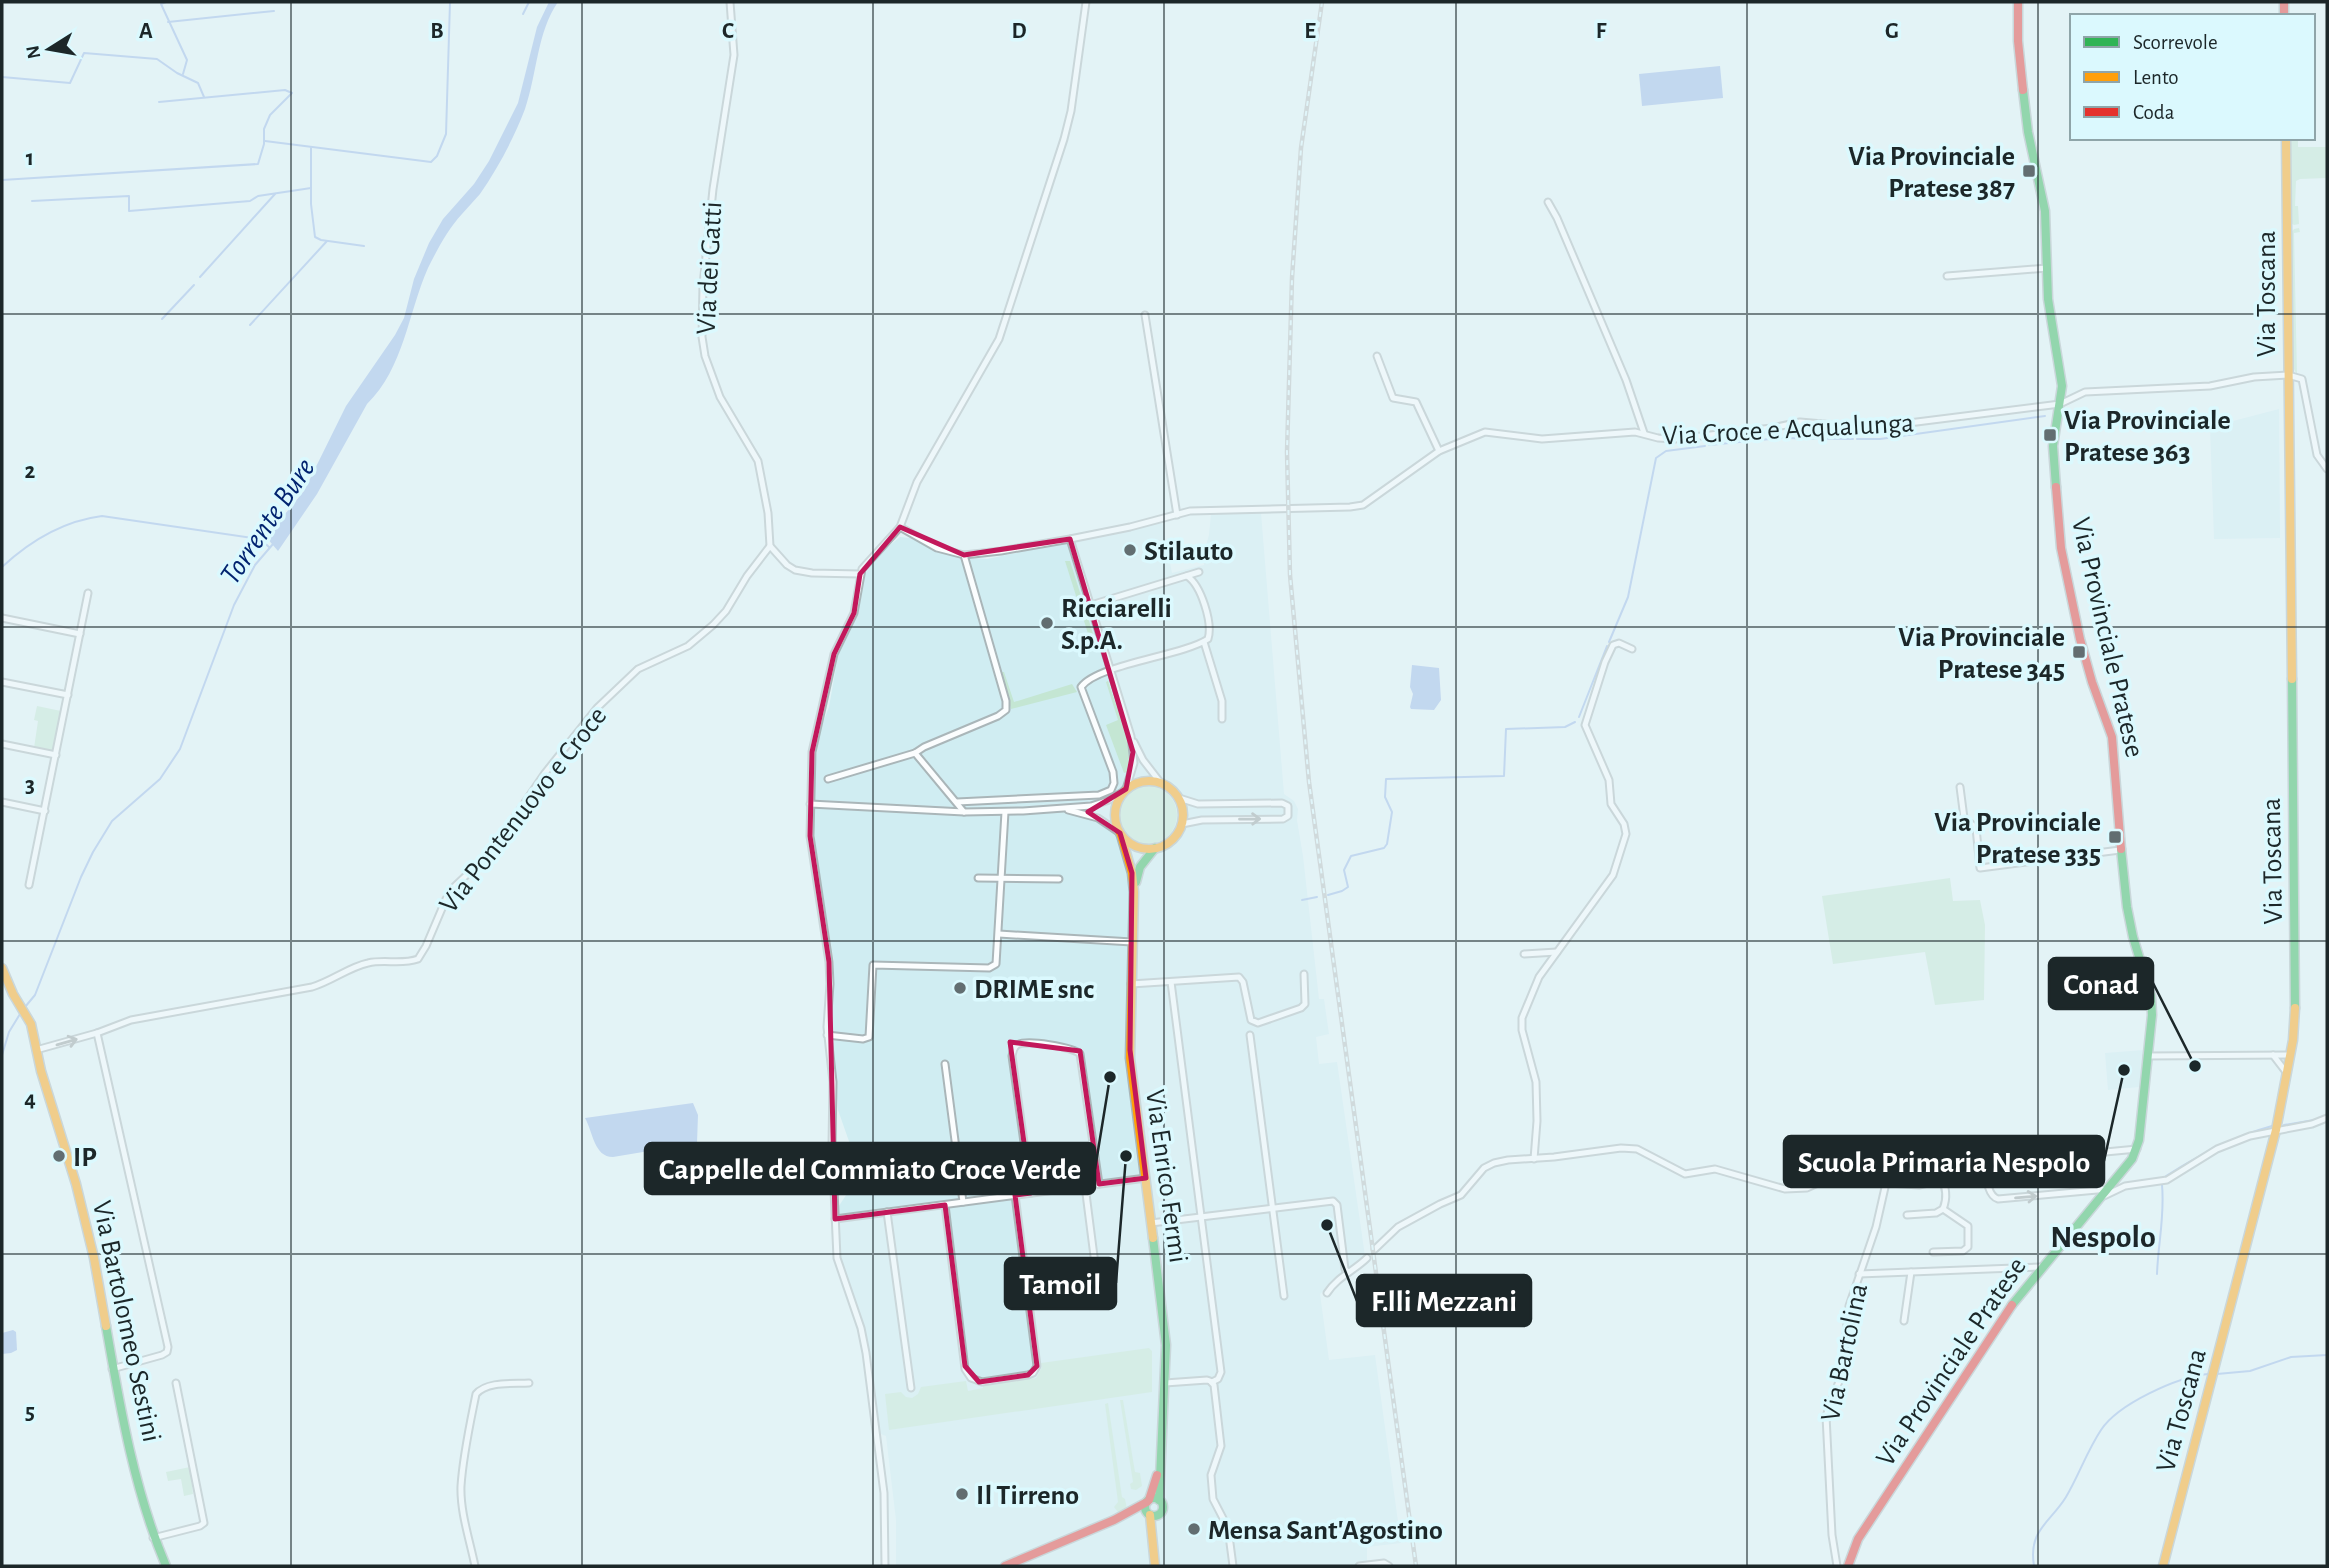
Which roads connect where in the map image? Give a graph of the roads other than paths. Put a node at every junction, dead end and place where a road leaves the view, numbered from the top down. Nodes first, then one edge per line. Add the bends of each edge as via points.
1 (730, 2) edge
2 (1086, 2) edge
3 (2018, 2) edge
4 (2286, 140) edge
5 (1548, 202) dead end
6 (2047, 268) junction
7 (1947, 276) dead end
8 (1145, 315) dead end
9 (1377, 356) dead end
10 (2288, 375) junction
11 (2060, 404) junction
12 (1644, 433) junction
13 (1439, 451) junction
14 (2327, 469) edge
15 (1177, 515) junction
16 (900, 527) junction
17 (1070, 538) junction
18 (770, 546) junction
19 (964, 555) junction
20 (1199, 572) dead end
21 (860, 574) junction
22 (1187, 576) junction
23 (88, 593) dead end
24 (1091, 605) junction
25 (2, 618) edge
26 (80, 634) junction
27 (1204, 642) junction
28 (1632, 649) dead end
29 (1111, 671) junction
30 (2, 682) edge
31 (68, 695) junction
32 (1222, 719) dead end
33 (1131, 736) junction
34 (2, 744) edge
35 (915, 753) junction
36 (56, 755) junction
37 (828, 779) dead end
38 (1160, 782) junction
39 (1960, 787) dead end
40 (1124, 791) junction
41 (1179, 799) junction
42 (2, 802) edge
43 (957, 802) junction
44 (810, 804) junction
45 (1065, 809) junction
46 (45, 811) junction
47 (964, 812) junction
48 (1005, 812) junction
49 (1182, 824) junction
50 (1121, 834) junction
51 (1155, 848) junction
52 (2120, 850) junction
53 (978, 878) dead end
54 (1003, 878) junction
55 (1059, 879) dead end
56 (29, 885) dead end
57 (1134, 892) junction
58 (999, 934) junction
59 (1132, 942) junction
60 (1557, 952) junction
61 (1524, 954) dead end
62 (2, 968) edge
63 (1304, 974) dead end
64 (1171, 982) junction
65 (1131, 984) junction
66 (6, 993) edge
67 (97, 1033) junction
68 (827, 1035) junction
69 (1250, 1035) dead end
70 (36, 1050) junction
71 (2273, 1055) junction
72 (2290, 1055) junction
73 (2147, 1056) junction
74 (945, 1064) dead end
75 (2287, 1074) junction
76 (2327, 1118) edge
77 (2276, 1130) junction
78 (2137, 1149) junction
79 (1534, 1159) junction
80 (1985, 1163) junction
81 (1940, 1175) junction
82 (1146, 1178) junction
83 (1099, 1184) junction
84 (1886, 1184) junction
85 (1085, 1186) junction
86 (2108, 1189) junction
87 (1031, 1193) junction
88 (1015, 1195) junction
89 (2101, 1198) junction
90 (964, 1202) junction
91 (945, 1205) junction
92 (1273, 1208) junction
93 (1943, 1209) junction
94 (887, 1212) junction
95 (1907, 1216) dead end
96 (1201, 1217) junction
97 (835, 1219) junction
98 (1151, 1223) junction
99 (1375, 1248) dead end
100 (1933, 1252) dead end
101 (1367, 1258) dead end
102 (2041, 1267) junction
103 (1348, 1272) junction
104 (1911, 1272) junction
105 (1859, 1273) junction
106 (1328, 1293) dead end
107 (1099, 1295) dead end
108 (1284, 1296) dead end
109 (1904, 1321) dead end
110 (112, 1369) junction
111 (1212, 1382) junction
112 (176, 1383) dead end
113 (529, 1383) dead end
114 (1165, 1383) junction
115 (911, 1388) dead end
116 (1160, 1465) junction
117 (1159, 1500) junction
118 (1148, 1501) junction
119 (1131, 1512) junction
120 (1152, 1514) junction
121 (153, 1538) junction
122 (166, 1566) edge
123 (475, 1566) edge
124 (885, 1566) edge
125 (1004, 1566) edge
126 (1155, 1566) edge
127 (1233, 1566) edge
128 (1359, 1566) edge
129 (1389, 1566) edge
130 (1837, 1566) edge
131 (1848, 1566) edge
132 (2162, 1566) edge

1 - 18 street, Via dei Gatti via 734,55 713,189 702,337 720,397 758,461
2 - 16 street via 1071,111 1006,323 917,482
3 - 6 street, Via Provinciale Pratese via 2018,41 2028,132 2045,211
4 - 10 street, Via Toscana
5 - 12 street via 1626,380
6 - 7 street
6 - 11 street, Via Provinciale Pratese via 2051,329 2062,386
8 - 15 street
9 - 13 street via 1393,398 1416,402
10 - 11 street, Via Croce e Acqualunga via 2210,386 2085,392
10 - 14 street via 2302,379 2317,455
10 - 72 street, Via Toscana via 2295,983
11 - 12 street, Via Croce e Acqualunga via 1869,428 1800,422 1675,439
11 - 52 street, Via Provinciale Pratese via 2053,446 2061,548 2080,639 2112,737
12 - 13 street, Via Croce e Acqualunga via 1542,439 1485,432
13 - 15 street, Via Croce e Acqualunga via 1363,505
15 - 17 street, Via Croce e Acqualunga
16 - 19 street via 937,548
16 - 21 street
17 - 19 street, Via Croce e Acqualunga
17 - 24 street
18 - 21 street via 795,570
18 - 67 street, Via Pontenuovo e Croce via 721,618 688,646 638,669 597,708 491,852 451,892 418,959 367,963 312,987 151,1015
19 - 35 street via 1007,707 998,716
20 - 22 street
21 - 44 street via 854,613 834,653 814,743
22 - 24 street
22 - 27 street via 1197,584 1210,625
23 - 26 street
24 - 29 street
25 - 26 street
26 - 31 street
27 - 29 street
27 - 32 street via 1222,701
28 - 60 street via 1613,645 1585,725 1609,780 1612,807 1625,824 1625,841 1610,881
29 - 33 street
29 - 43 street via 1081,687 1114,772 1108,792
30 - 31 street
31 - 36 street
33 - 38 street
33 - 40 street via 1133,763
34 - 36 street
35 - 37 street
35 - 43 street
36 - 46 street
38 - 40 street via 1142,781
38 - 41 street
39 - 52 street via 1964,818 1976,828 1980,868
40 - 45 street via 1102,803
40 - 50 street via 1115,815
41 - 49 street
49 -> 41 street via 1283,819 1289,810 1282,803 1201,804
42 - 46 street
43 - 47 street
44 - 47 street
44 - 68 street via 811,849 830,962
45 - 48 street
45 - 50 street via 1098,818
46 - 56 street
47 - 48 street
48 - 54 street
49 - 51 street via 1171,841
50 - 51 street via 1135,846
50 - 57 street
51 - 57 street via 1140,867
52 - 73 street, Via Provinciale Pratese via 2133,937 2151,996
53 - 54 street
54 - 55 street
54 - 58 street
57 - 59 street, Via Enrico Fermi
58 - 59 street
58 - 68 street via 998,962 992,967 873,965 869,1037
59 - 65 street, Via Enrico Fermi
60 - 61 street
60 - 79 street via 1536,981 1522,1022 1536,1082
62 - 66 street, Via Bartolomeo Sestini
63 - 64 street via 1305,1004 1301,1009 1258,1023 1251,1020 1241,978
64 - 65 street
64 - 96 street
65 - 82 street, Via Enrico Fermi via 1130,1058
66 - 70 street, Via Bartolomeo Sestini via 31,1021
70 -> 67 street, Via Pontenuovo e Croce
67 - 110 street via 168,1348 164,1355
68 - 97 street via 834,1094
69 - 92 street
70 - 110 street, Via Bartolomeo Sestini via 86,1224
71 - 72 street
71 - 73 street
71 - 75 street
72 - 75 street, Via Toscana
73 - 78 street, Via Provinciale Pratese
74 - 90 street
75 - 77 street, Via Toscana
76 - 77 street
77 - 89 street via 2228,1144 2167,1180 2124,1185
77 - 132 street, Via Toscana
78 - 80 street
78 - 86 street, Via Provinciale Pratese
79 - 84 street via 1637,1149 1685,1174 1715,1169 1785,1189 1807,1188 1827,1178
79 - 99 street via 1489,1165 1461,1195 1398,1227
80 - 81 street via 1954,1166
80 -> 86 street via 1995,1198
81 - 84 street via 1919,1185
81 - 93 street via 1946,1190
82 - 83 street
82 - 98 street, Via Enrico Fermi
83 - 85 street
83 - 87 street via 1079,1052 1022,1043 1013,1051
84 - 105 street, Via Bartolina
85 - 87 street
85 - 107 street
86 - 89 street, Via Provinciale Pratese
87 - 88 street
88 - 90 street
88 - 91 street via 1037,1366 1028,1375 979,1382 968,1375
89 - 102 street, Via Provinciale Pratese
90 - 91 street
91 - 94 street
92 - 96 street
92 - 103 street via 1337,1203
92 - 108 street
93 - 95 street
93 - 100 street via 1968,1226 1968,1247 1959,1252
94 - 97 street
94 - 115 street
96 - 98 street
96 - 111 street via 1222,1372
97 - 124 street via 838,1264 866,1353 884,1493
98 - 114 street, Via Enrico Fermi via 1164,1326
101 - 103 street
102 - 104 street
102 - 131 street, Via Provinciale Pratese via 1858,1539
103 - 106 street
104 - 105 street
104 - 109 street
105 - 130 street, Via Bartolina via 1849,1306 1840,1376 1826,1416
110 - 121 street, Via Bartolomeo Sestini
111 - 114 street
111 - 127 street via 1221,1446 1211,1475 1213,1499 1227,1525
112 - 121 street via 204,1522
113 - 123 street via 489,1386 476,1394 461,1487
114 - 116 street, Via Enrico Fermi
116 - 117 street
116 - 118 street
117 - 118 street
117 - 120 street via 1163,1507
118 - 119 street
118 - 120 street via 1145,1508
119 - 120 street
119 - 125 street
120 - 126 street
121 - 122 street, Via Bartolomeo Sestini
128 - 129 street

